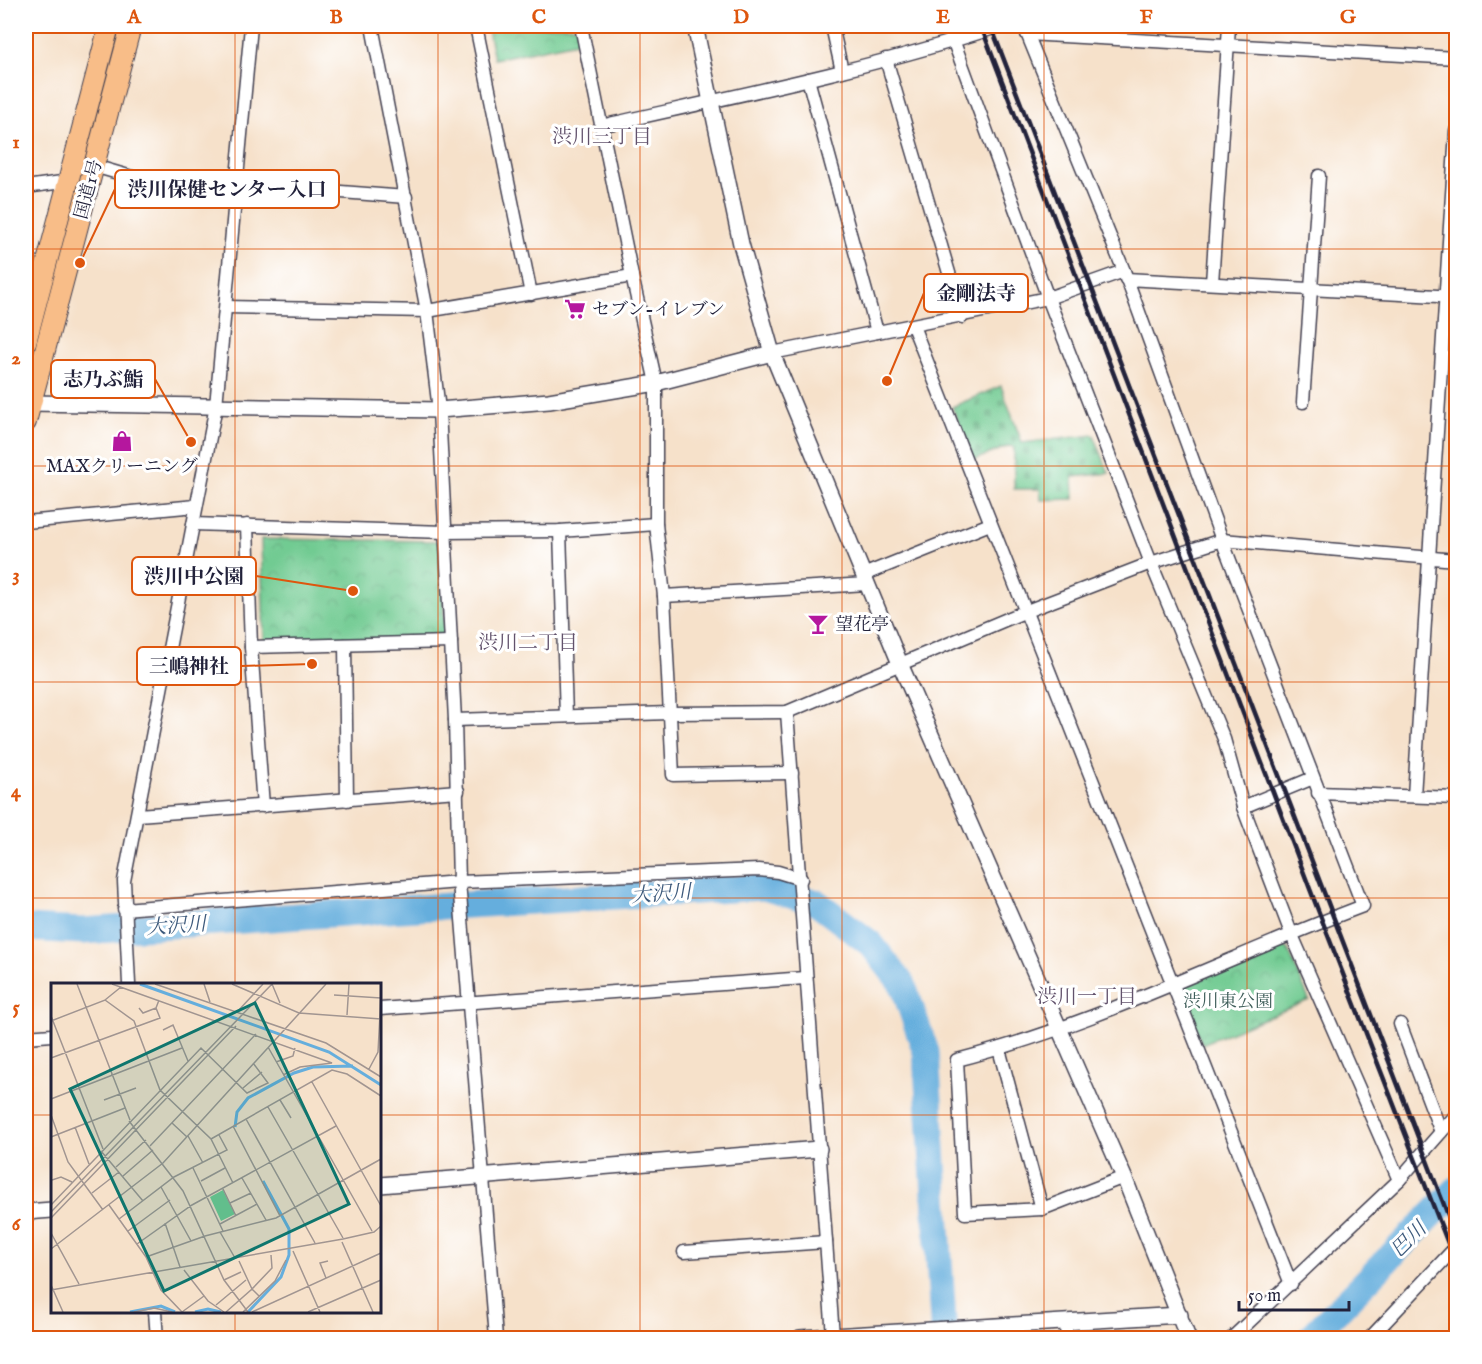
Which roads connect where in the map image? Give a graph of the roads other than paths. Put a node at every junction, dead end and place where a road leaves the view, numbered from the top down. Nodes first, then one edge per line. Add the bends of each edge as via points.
1 (108, 26) edge
2 (131, 26) edge
3 (251, 26) edge
4 (372, 26) edge
5 (476, 26) edge
6 (581, 26) edge
7 (694, 26) edge
8 (832, 26) edge
9 (948, 26) edge
10 (1000, 26) edge
11 (1229, 26) edge
12 (1026, 30) edge
13 (953, 41) junction
14 (1228, 44) junction
15 (1456, 58) edge
16 (886, 59) junction
17 (842, 71) junction
18 (808, 79) junction
19 (710, 101) junction
20 (601, 126) junction
21 (1456, 131) edge
22 (94, 166) junction
23 (1319, 176) dead end
24 (69, 181) junction
25 (236, 184) junction
26 (26, 187) edge
27 (405, 197) junction
28 (1125, 275) junction
29 (632, 276) junction
30 (1212, 283) junction
31 (1311, 289) junction
32 (531, 294) junction
33 (1451, 297) edge
34 (1048, 298) junction
35 (227, 307) junction
36 (427, 311) junction
37 (962, 317) junction
38 (913, 327) junction
39 (877, 332) junction
40 (26, 342) edge
41 (772, 353) junction
42 (656, 383) junction
43 (1303, 402) dead end
44 (28, 403) edge
45 (216, 406) junction
46 (439, 410) junction
47 (26, 422) edge
48 (196, 506) junction
49 (26, 522) edge
50 (193, 524) junction
51 (656, 524) junction
52 (990, 524) junction
53 (248, 525) junction
54 (560, 531) junction
55 (445, 532) junction
56 (1222, 540) junction
57 (1430, 558) junction
58 (1456, 560) edge
59 (1151, 563) junction
60 (865, 580) junction
61 (664, 596) junction
62 (1024, 612) junction
63 (451, 642) junction
64 (345, 645) junction
65 (250, 647) junction
66 (901, 666) junction
67 (788, 712) junction
68 (669, 713) junction
69 (566, 716) junction
70 (455, 720) junction
71 (792, 773) junction
72 (1313, 778) junction
73 (458, 790) junction
74 (1318, 793) junction
75 (1414, 796) junction
76 (1456, 798) edge
77 (347, 800) junction
78 (263, 806) junction
79 (1243, 807) junction
80 (138, 815) junction
81 (801, 879) junction
82 (459, 882) junction
83 (124, 909) junction
84 (1291, 933) junction
85 (805, 978) junction
86 (129, 983) edge
87 (1173, 986) junction
88 (469, 1001) junction
89 (381, 1009) edge
90 (1400, 1024) dead end
91 (1060, 1030) junction
92 (51, 1035) edge
93 (26, 1037) edge
94 (999, 1049) junction
95 (1456, 1115) edge
96 (1441, 1132) junction
97 (819, 1149) junction
98 (483, 1177) junction
99 (1124, 1177) junction
100 (1399, 1180) junction
101 (381, 1185) edge
102 (1042, 1209) junction
103 (51, 1210) edge
104 (26, 1212) edge
105 (826, 1242) junction
106 (1456, 1246) edge
107 (684, 1252) dead end
108 (1291, 1284) junction
109 (155, 1313) edge
110 (1180, 1315) junction
111 (1067, 1322) junction
112 (965, 1333) edge
113 (833, 1337) edge
114 (157, 1338) edge
115 (496, 1338) edge
116 (800, 1338) edge
117 (1066, 1338) edge
118 (1188, 1338) edge
119 (1232, 1338) edge
120 (1370, 1338) edge

1 - 24 highway, 国道1号
2 - 22 highway, 国道1号
3 - 25 street
4 - 27 street
5 - 32 street
6 - 20 street
7 - 19 street
8 - 17 street
9 - 13 street
10 - 13 street
11 - 14 street
12 - 14 street
12 - 28 street
13 - 16 street
13 - 34 street
14 - 15 street
14 - 30 street
16 - 17 street
16 - 37 street
17 - 18 street
18 - 19 street
18 - 39 street
19 - 20 street
19 - 41 street via 741,244
20 - 29 street
21 - 33 street
22 - 25 street via 142,180
22 - 44 highway, 国道1号
23 - 31 street
24 - 26 street
24 - 40 highway, 国道1号
25 - 27 street
25 - 35 street
27 - 36 street
28 - 30 street
28 - 34 street
28 - 56 street
29 - 32 street
29 - 42 street
30 - 31 street
31 - 33 street
31 - 43 street
32 - 36 street
33 - 57 street
34 - 37 street
34 - 59 street
35 - 36 street
35 - 45 street
36 - 46 street
37 - 38 street
38 - 39 street
38 - 52 street
39 - 41 street
41 - 42 street
41 - 60 street
42 - 46 street via 549,401
42 - 51 street
44 - 45 street
44 - 47 highway, 国道1号
45 - 46 street
45 - 48 street
46 - 55 street
48 - 49 street
48 - 50 street
50 - 53 street
50 - 80 street
51 - 54 street
51 - 61 street
52 - 60 street
52 - 62 street
53 - 55 street
53 - 65 street
54 - 55 street
54 - 69 street
55 - 63 street
56 - 57 street
56 - 59 street
56 - 72 street
57 - 58 street
57 - 75 street
59 - 62 street
59 - 79 street via 1224,739
60 - 61 street
60 - 66 street
61 - 68 street
62 - 66 street
62 - 87 street
63 - 64 street
63 - 70 street
64 - 65 street
64 - 77 street
65 - 78 street
66 - 67 street
66 - 91 street
67 - 68 street
67 - 71 street
68 - 69 street
68 - 71 street via 673,775
69 - 70 street
70 - 73 street
71 - 81 street
72 - 74 street
72 - 79 street
73 - 77 street
73 - 82 street
74 - 75 street
74 - 84 street via 1363,906
75 - 76 street
77 - 78 street
78 - 80 street
79 - 84 street
80 - 83 street via 124,881
81 - 82 street via 759,870
81 - 85 street
82 - 83 street
82 - 88 street
83 - 86 street
84 - 87 street
84 - 100 street
85 - 88 street
85 - 97 street
87 - 91 street
87 - 108 street
88 - 89 street
88 - 98 street
90 - 96 street
91 - 94 street
91 - 99 street
92 - 93 street
94 - 102 street
94 - 102 street via 957,1060 965,1213
95 - 96 street
96 - 100 street
97 - 98 street
97 - 105 street
98 - 101 street
98 - 115 street
99 - 102 street
99 - 110 street
100 - 108 street
103 - 104 street
105 - 107 street
105 - 113 street
106 - 120 street
108 - 119 street
109 - 114 street
110 - 111 street
110 - 118 street
111 - 112 street
111 - 117 street
112 - 113 street
113 - 116 street

